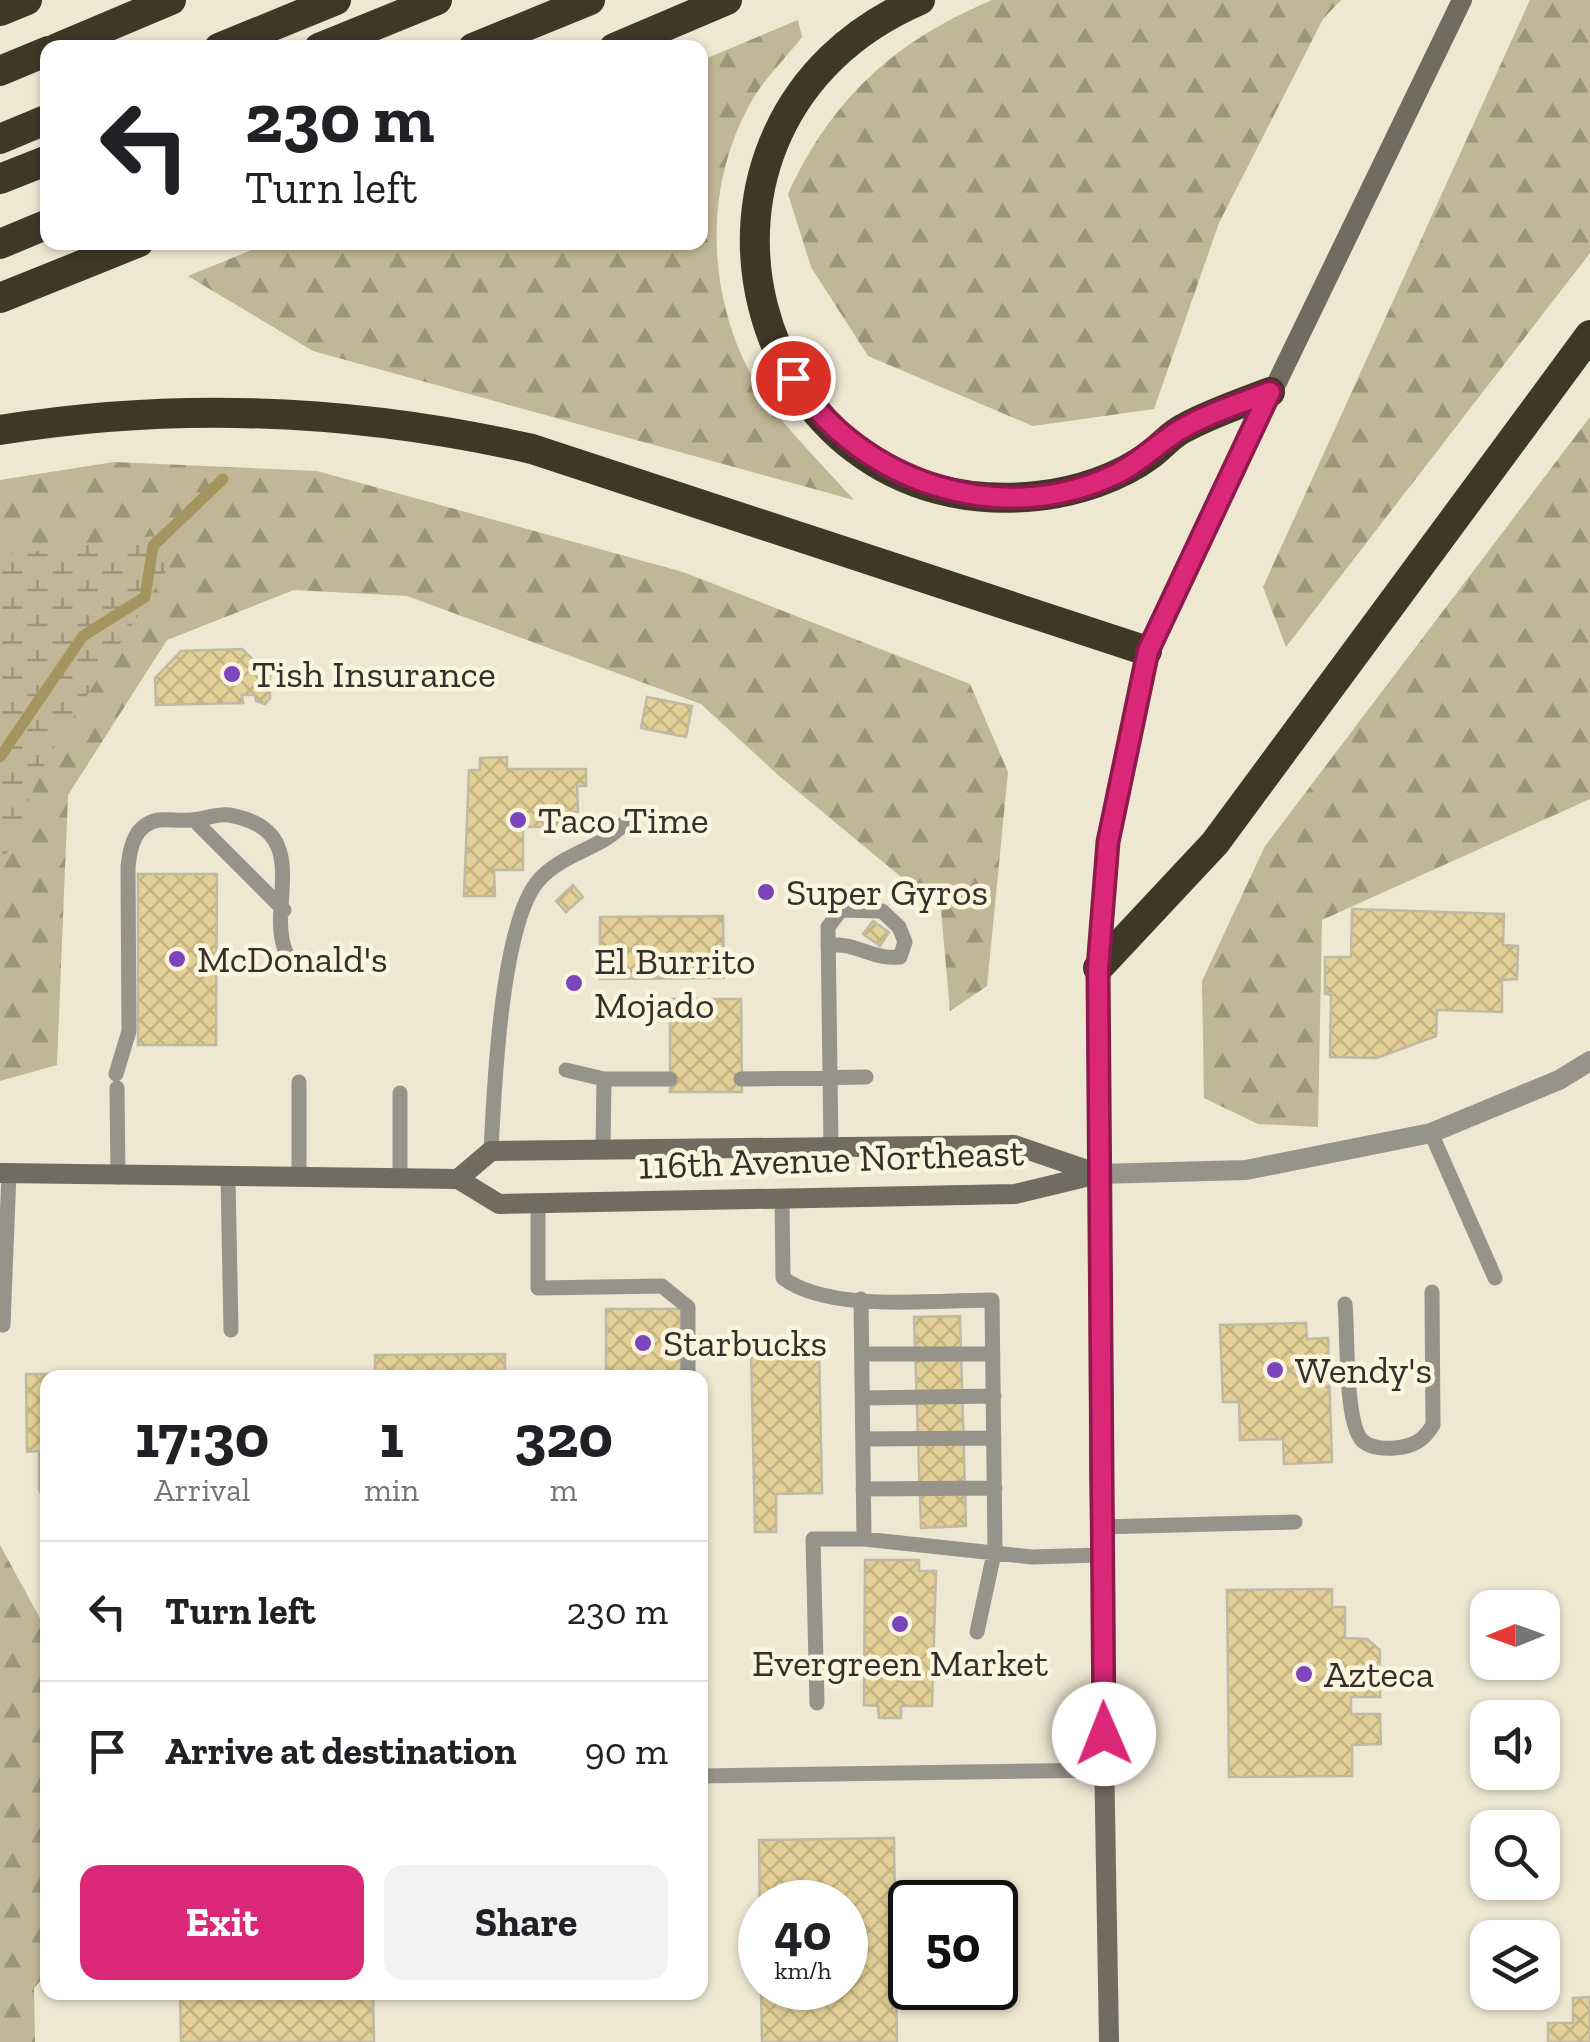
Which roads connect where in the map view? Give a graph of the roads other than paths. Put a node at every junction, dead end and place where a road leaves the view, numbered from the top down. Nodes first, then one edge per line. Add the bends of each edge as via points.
1 (27, 0) edge
2 (170, 0) edge
3 (336, 0) edge
4 (437, 0) edge
5 (590, 0) edge
6 (727, 0) edge
7 (920, 0) edge
8 (1462, 0) edge
9 (0, 11) edge
10 (76, 40) edge
11 (239, 40) edge
12 (339, 40) edge
13 (492, 40) edge
14 (633, 40) edge
15 (40, 54) edge
16 (0, 71) edge
17 (40, 122) edge
18 (0, 139) edge
19 (40, 163) edge
20 (0, 179) edge
21 (40, 227) edge
22 (0, 244) edge
23 (119, 250) edge
24 (0, 298) edge
25 (1590, 336) edge
26 (1270, 392) junction
27 (0, 430) edge
28 (1148, 651) junction
29 (194, 820) junction
30 (627, 820) dead end
31 (284, 910) junction
32 (828, 945) junction
33 (1098, 968) junction
34 (298, 969) dead end
35 (1590, 1061) edge
36 (566, 1070) dead end
37 (866, 1077) dead end
38 (604, 1078) junction
39 (670, 1079) dead end
40 (742, 1079) dead end
41 (830, 1080) junction
42 (299, 1082) dead end
43 (400, 1093) dead end
44 (1431, 1133) junction
45 (831, 1147) junction
46 (604, 1150) junction
47 (491, 1151) junction
48 (5, 1173) edge
49 (1098, 1174) junction
50 (118, 1176) junction
51 (228, 1177) junction
52 (299, 1178) junction
53 (400, 1179) junction
54 (458, 1179) junction
55 (782, 1199) junction
56 (538, 1204) junction
57 (1494, 1278) dead end
58 (1432, 1292) dead end
59 (861, 1299) junction
60 (1345, 1304) dead end
61 (3, 1325) dead end
62 (231, 1330) dead end
63 (862, 1354) junction
64 (993, 1354) junction
65 (688, 1370) edge
66 (994, 1396) junction
67 (862, 1398) junction
68 (994, 1438) junction
69 (863, 1439) junction
70 (995, 1488) junction
71 (864, 1489) junction
72 (1294, 1522) dead end
73 (1101, 1527) junction
74 (864, 1539) junction
75 (995, 1549) junction
76 (1101, 1556) junction
77 (977, 1632) dead end
78 (817, 1703) dead end
79 (1104, 1770) junction
80 (708, 1776) edge
81 (1110, 2042) edge

1 - 9 highway
2 - 10 highway
3 - 11 highway
4 - 12 highway
5 - 13 highway
6 - 14 highway
7 - 26 highway via 865,29 825,63 773,141 758,189 753,249 761,305 779,355 808,400 844,438 891,469 944,490 986,497 1038,496 1114,475 1182,428
8 - 26 main road
15 - 16 highway
17 - 18 highway
19 - 20 highway
21 - 22 highway
23 - 24 highway
25 - 33 highway via 1214,843
26 - 28 main road
27 - 28 highway via 244,410 451,431 532,450
28 - 33 main road via 1108,842
29 - 31 lane
29 - 31 lane via 226,814 256,824 273,839 284,863
29 - 50 lane via 157,820 142,826 131,844 129,1032 117,1081
30 - 47 lane via 616,834 556,864 522,900 496,1064
31 - 34 lane via 284,948
32 - 32 lane via 828,927 841,910 882,911 905,942 900,957 879,959 849,943
32 - 41 lane
33 - 49 main road
35 - 44 street
36 - 38 lane
37 - 41 lane
38 - 39 lane
38 - 46 lane
40 - 41 lane
41 - 45 lane
42 - 52 lane
43 - 53 lane
44 - 49 street via 1246,1170
44 - 57 lane
45 - 46 main road, 116th Avenue Northeast
45 - 49 main road, 116th Avenue Northeast via 1014,1146
46 - 47 main road, 116th Avenue Northeast
47 - 54 main road
48 - 50 main road
48 - 61 lane
49 - 55 main road, 116th Avenue Northeast via 1015,1194
49 - 73 main road
50 - 51 main road
51 - 52 main road
51 - 62 lane
52 - 53 main road
53 - 54 main road
54 - 56 main road, 116th Avenue Northeast via 499,1204
55 - 56 main road, 116th Avenue Northeast
55 - 59 lane via 783,1278 830,1298
56 - 65 lane via 538,1288 662,1286 688,1307
58 - 60 lane via 1433,1425 1408,1447 1364,1442 1352,1425
59 - 63 lane
59 - 64 lane via 992,1300
63 - 64 lane
63 - 67 lane
64 - 66 lane
66 - 67 lane
66 - 68 lane
67 - 69 lane
68 - 69 lane
68 - 70 lane
69 - 71 lane
70 - 71 lane
70 - 75 lane
71 - 74 lane
72 - 73 lane
73 - 76 main road
74 - 75 lane
74 - 78 lane via 813,1539
75 - 76 lane via 1032,1557
75 - 77 lane
76 - 79 main road
79 - 80 lane
79 - 81 main road

